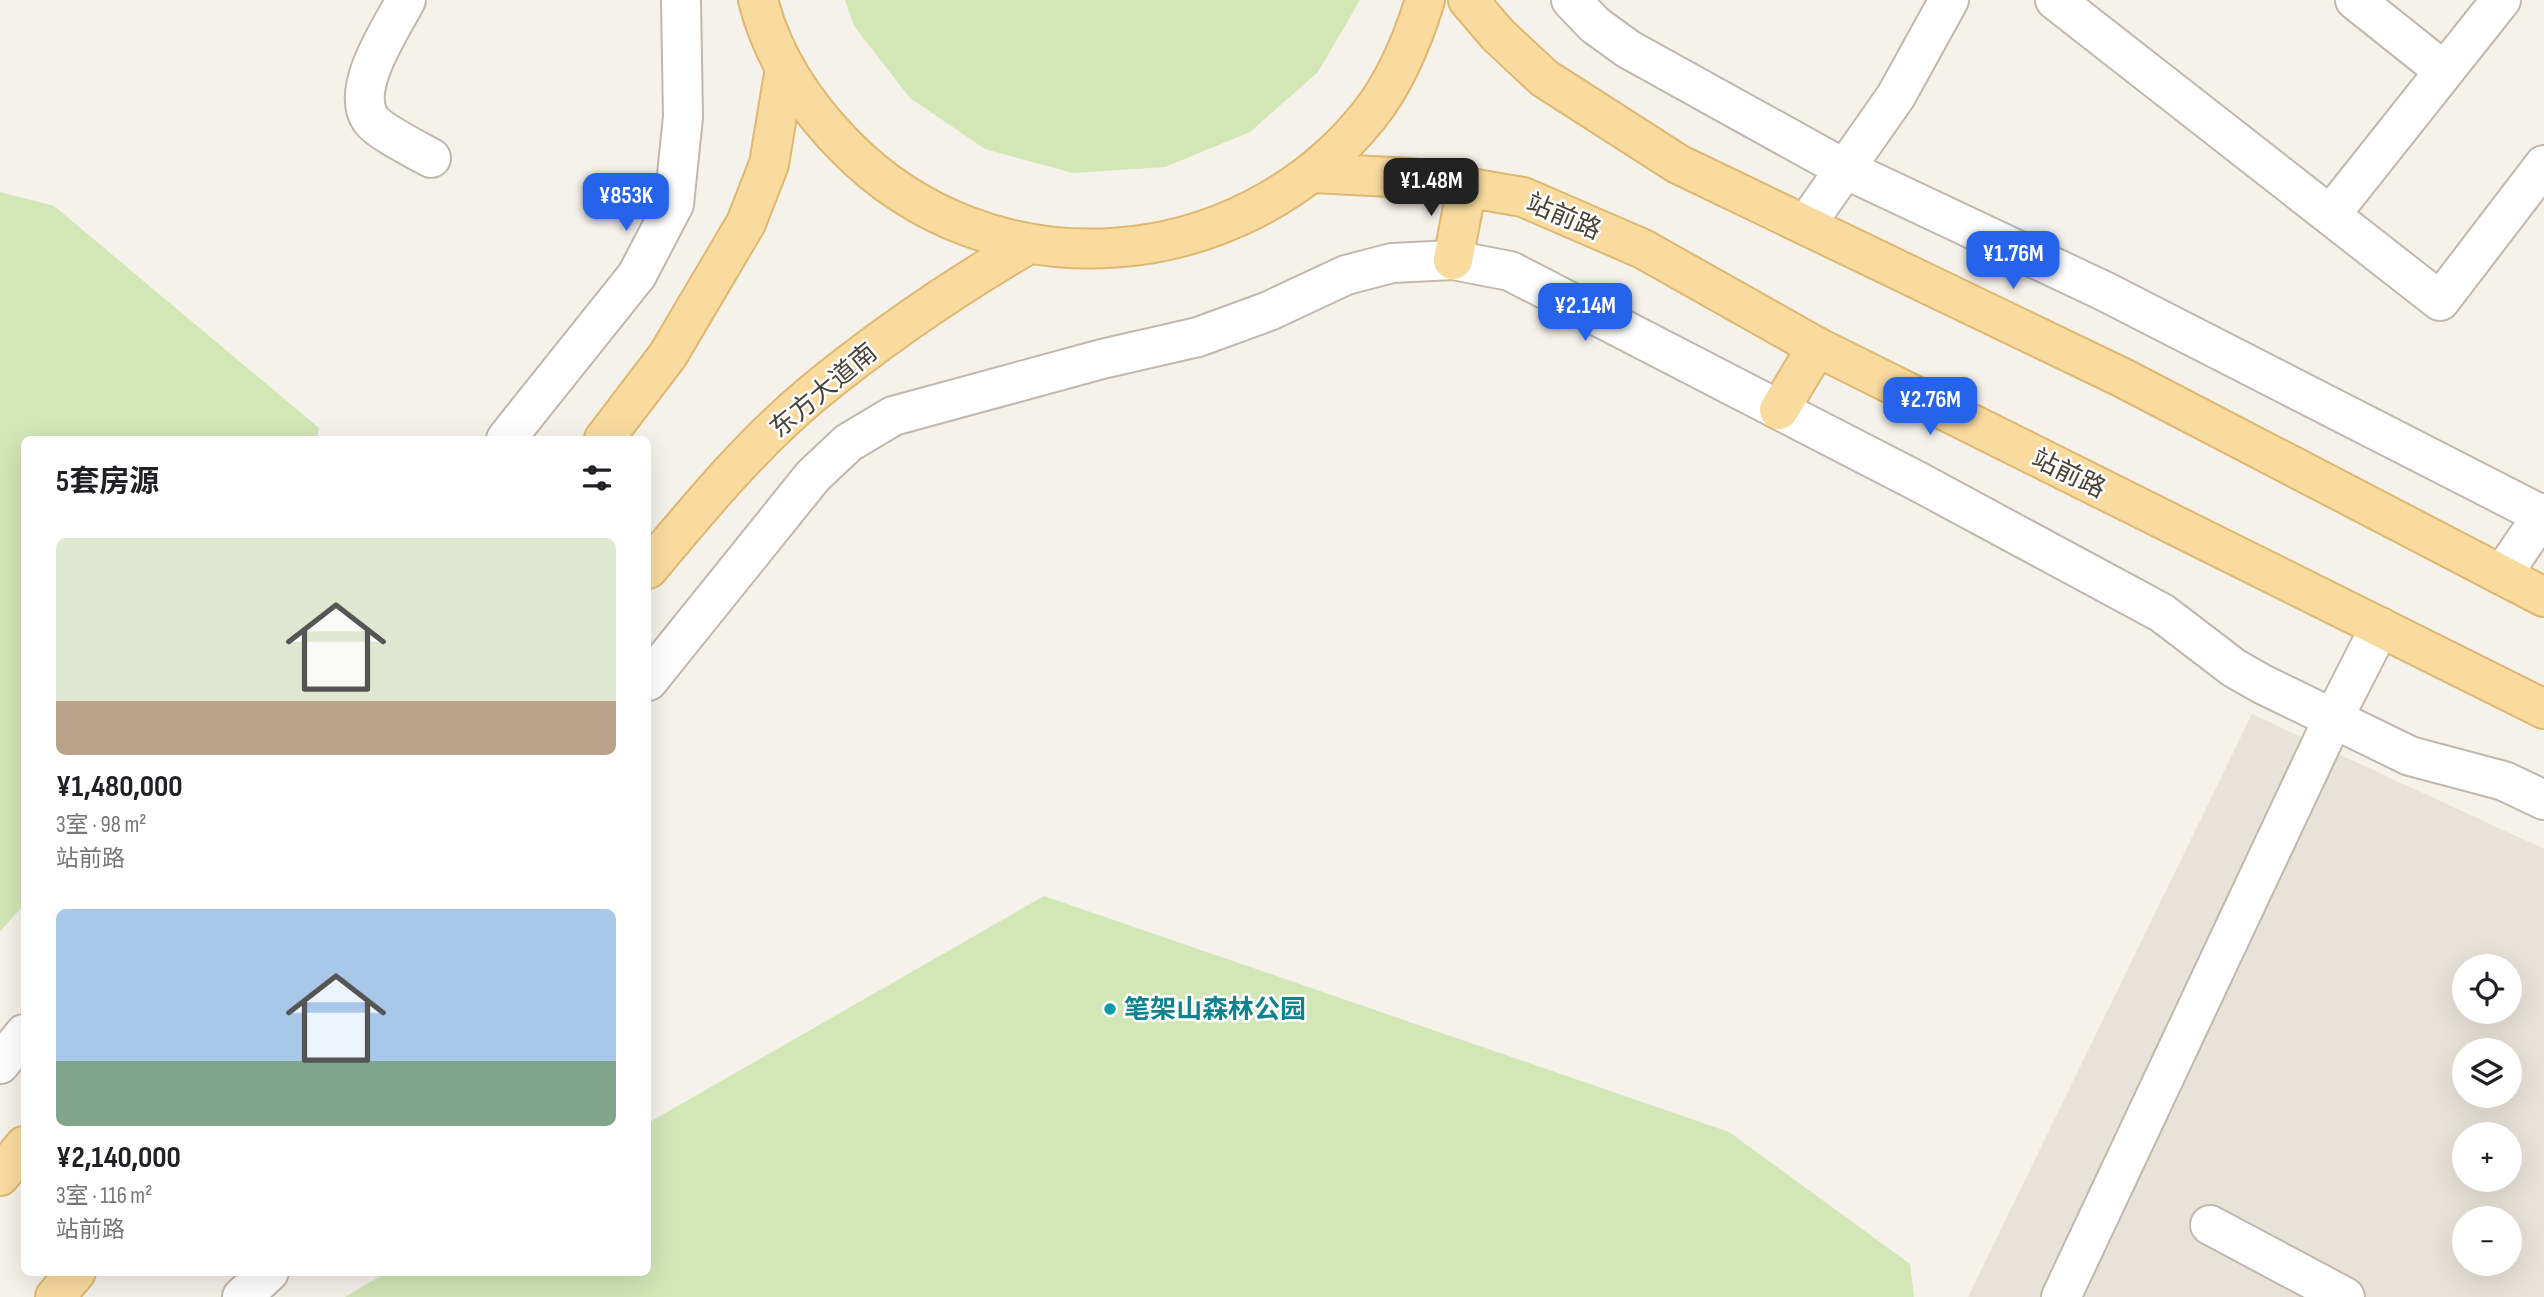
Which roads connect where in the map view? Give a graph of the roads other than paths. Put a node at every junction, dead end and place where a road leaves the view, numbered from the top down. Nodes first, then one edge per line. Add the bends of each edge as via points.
1 (405, 0) edge
2 (681, 0) edge
3 (758, 0) edge
4 (1425, 0) edge
5 (1468, 0) edge
6 (1572, 0) edge
7 (1949, 0) edge
8 (2055, 0) edge
9 (2355, 0) edge
10 (2501, 0) edge
11 (785, 68) junction
12 (2444, 71) junction
13 (431, 158) dead end
14 (2544, 165) edge
15 (1843, 168) junction
16 (1313, 173) junction
17 (1466, 186) junction
18 (2331, 214) junction
19 (1807, 223) junction
20 (1027, 245) junction
21 (1453, 260) junction
22 (1817, 347) junction
23 (1779, 410) junction
24 (508, 436) edge
25 (606, 436) edge
26 (2544, 515) edge
27 (651, 566) edge
28 (2502, 575) junction
29 (2544, 597) edge
30 (2380, 627) junction
31 (651, 677) edge
32 (2544, 709) edge
33 (2333, 719) junction
34 (2544, 800) edge
35 (21, 1038) edge
36 (0, 1063) edge
37 (21, 1150) edge
38 (0, 1176) edge
39 (2210, 1224) dead end
40 (72, 1276) edge
41 (265, 1276) edge
42 (55, 1297) edge
43 (242, 1297) edge
44 (2061, 1297) edge
45 (2345, 1297) edge

1 - 13 street via 369,70 364,101 371,121
2 - 24 street via 683,117 674,205 637,275
3 - 11 main road
4 - 16 main road via 1412,42 1371,113
5 - 19 main road via 1544,78 1678,164
6 - 15 street via 1628,50
7 - 15 street via 1896,96
8 - 18 street
9 - 12 street
10 - 12 street
11 - 20 main road via 819,120 862,164 911,201 967,228
11 - 25 main road via 769,164 746,223 668,355
12 - 18 street
14 - 18 street via 2440,300
15 - 19 street
15 - 26 street via 2104,291
16 - 17 main road, 站前路
16 - 20 main road via 1226,224 1140,246
17 - 21 main road
17 - 22 main road, 站前路 via 1523,197 1643,249
19 - 28 main road via 2123,378
20 - 27 main road, 东方大道南 via 943,295 811,395 730,474
21 - 23 street via 1510,271
21 - 31 street via 1392,264 1346,275 1198,337 893,416 848,443 813,476
22 - 23 main road
22 - 30 main road, 站前路
23 - 33 street via 2162,613 2234,668
26 - 28 street
28 - 29 main road
30 - 32 main road, 站前路
30 - 33 street
33 - 34 street via 2410,757 2504,781
33 - 44 street
35 - 36 street
37 - 38 main road
39 - 45 street
40 - 42 main road
41 - 43 street

